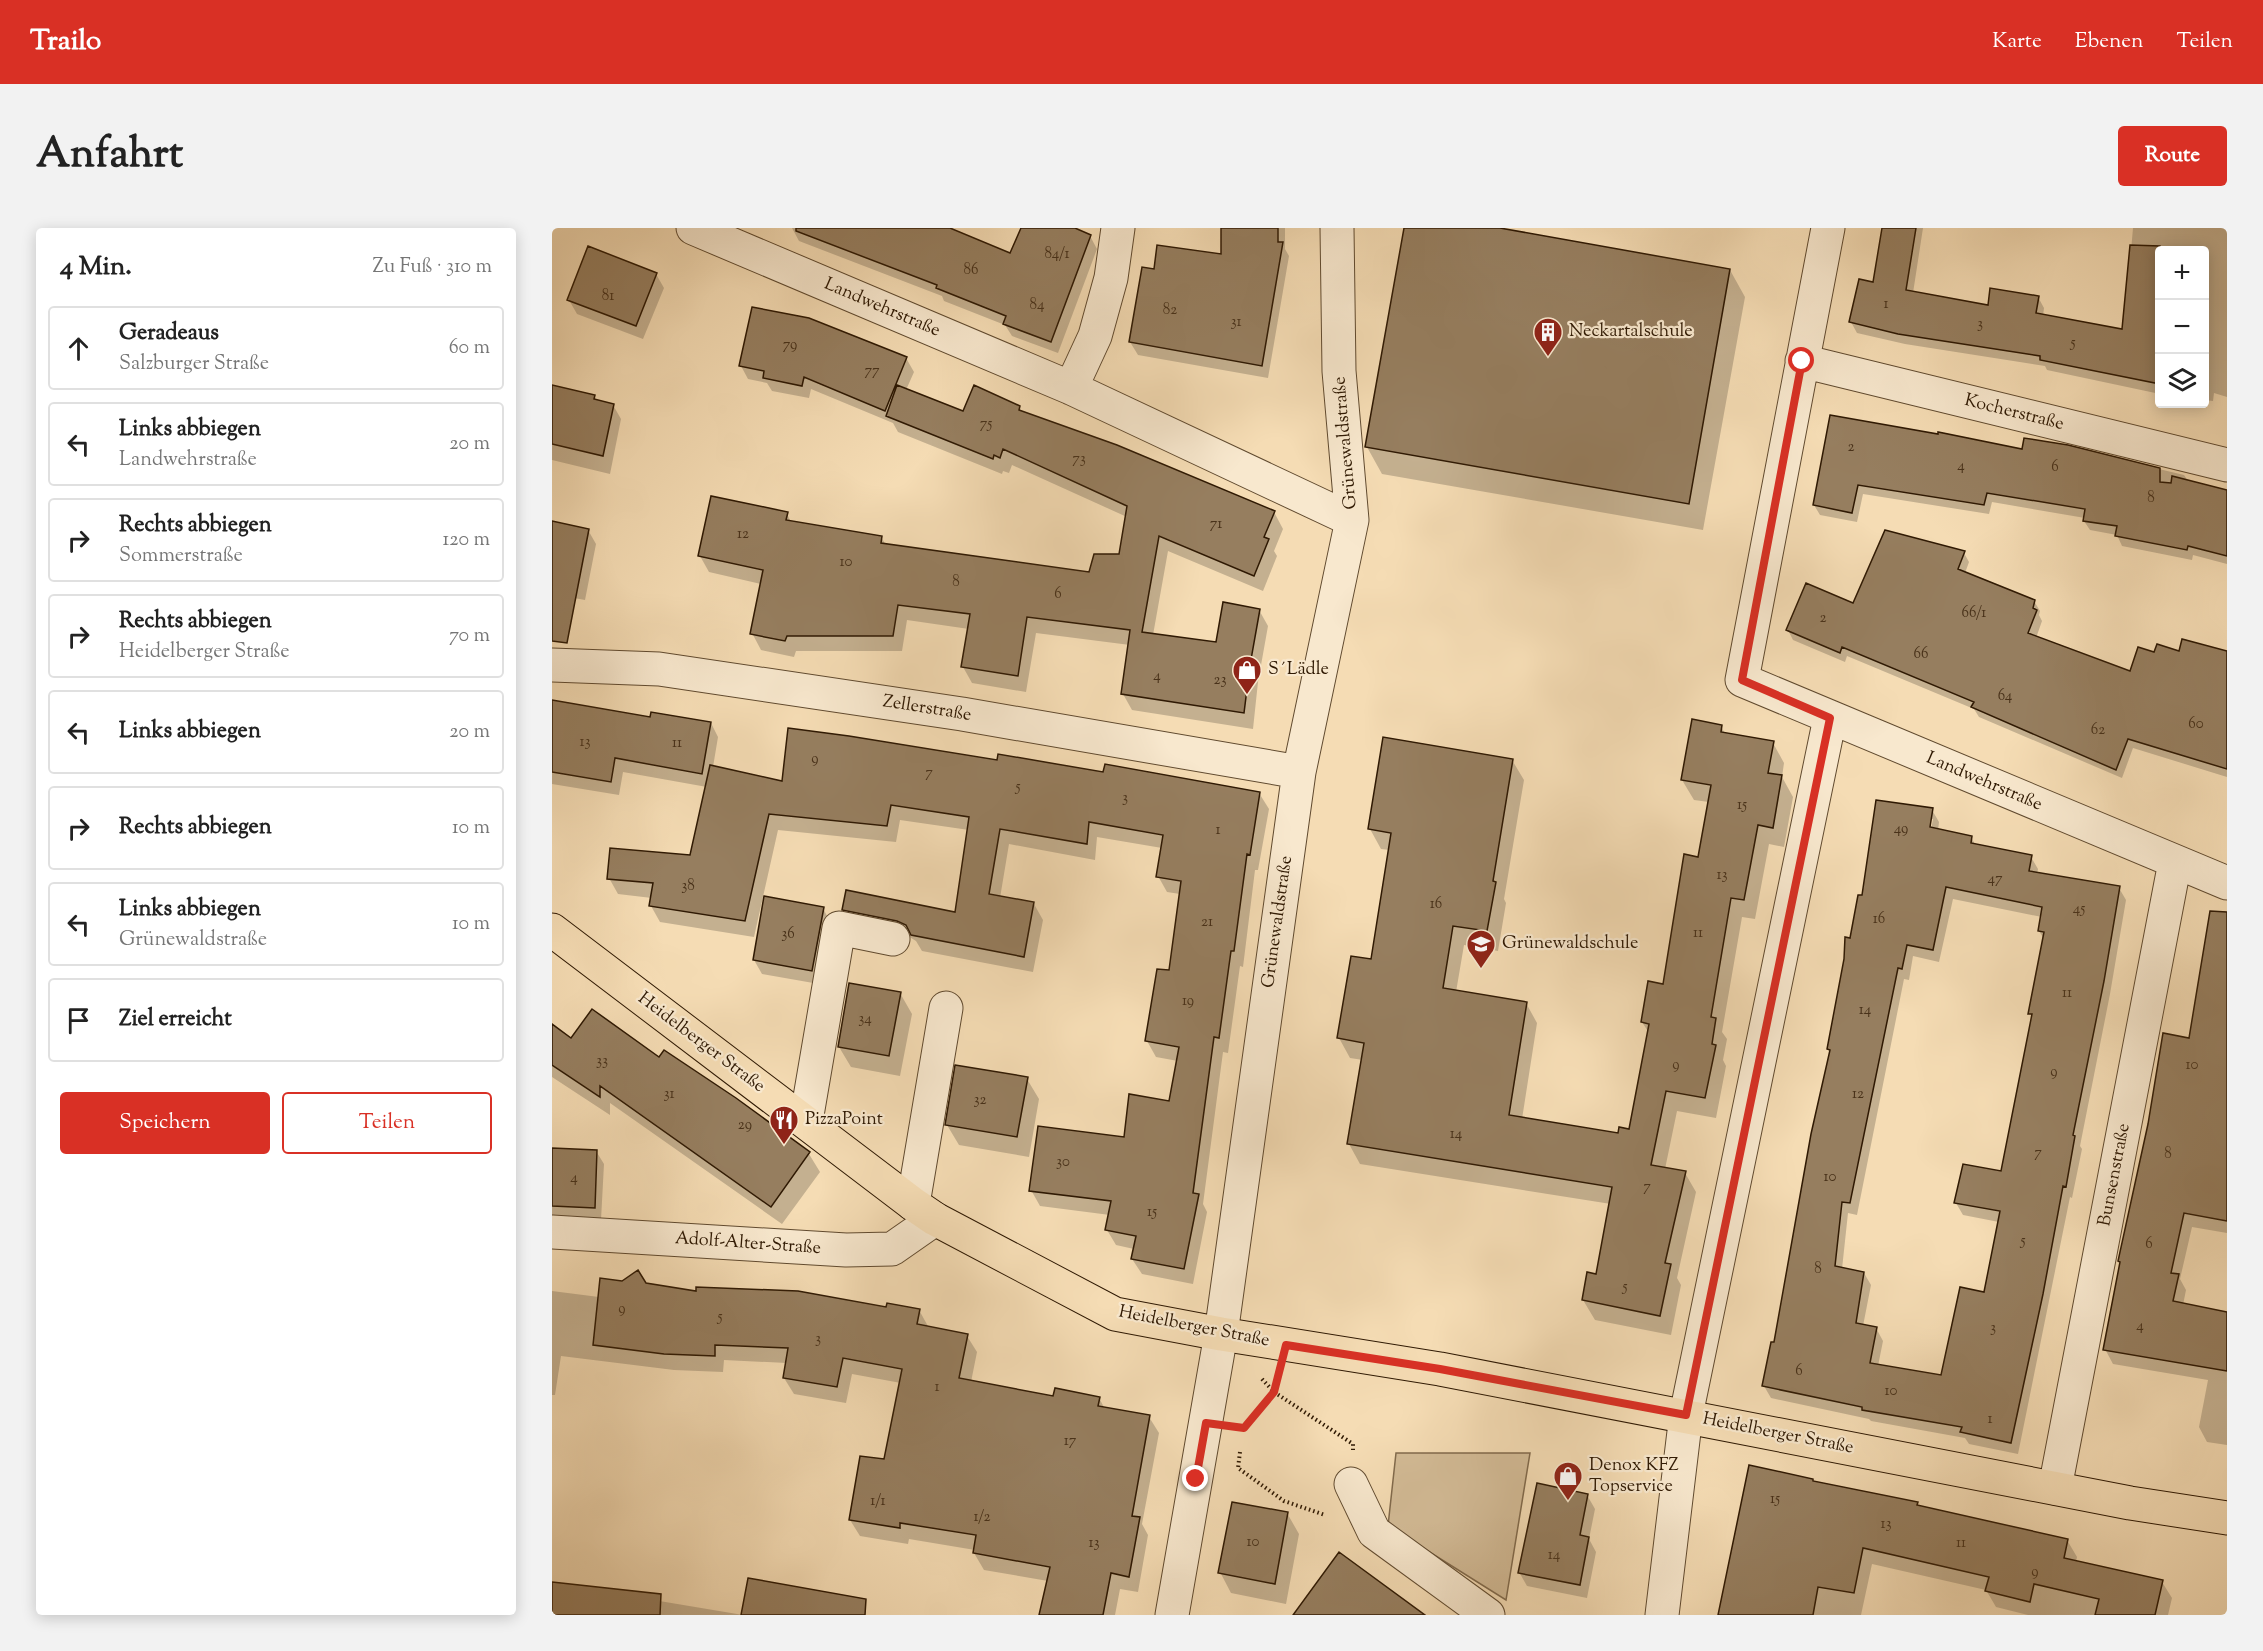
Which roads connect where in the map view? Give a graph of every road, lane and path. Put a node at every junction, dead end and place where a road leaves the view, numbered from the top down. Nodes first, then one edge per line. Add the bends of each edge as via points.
1 (693, 228) edge
2 (1118, 228) edge
3 (1337, 228) edge
4 (1828, 228) edge
5 (1802, 361) junction
6 (1071, 388) junction
7 (2227, 465) edge
8 (1352, 520) junction
9 (552, 665) edge
10 (1830, 718) junction
11 (1299, 772) junction
12 (2175, 862) junction
13 (2227, 883) edge
14 (552, 930) edge
15 (893, 939) dead end
16 (946, 1008) dead end
17 (806, 1121) junction
18 (924, 1211) junction
19 (552, 1232) edge
20 (1221, 1334) junction
21 (1286, 1345) junction
22 (1259, 1375) dead end
23 (1274, 1392) junction
24 (1686, 1415) junction
25 (1206, 1423) junction
26 (1244, 1428) junction
27 (1242, 1438) dead end
28 (1241, 1448) dead end
29 (1351, 1484) joint
30 (2055, 1488) junction
31 (2227, 1518) edge
32 (1374, 1532) junction
33 (1172, 1615) edge
34 (1488, 1615) edge
35 (1662, 1615) edge

1 - 6 street, Landwehrstraße
2 - 6 street via 1111,278 1095,336
3 - 8 street, Grünewaldstraße via 1339,371
4 - 5 street
5 - 7 street, Kocherstraße
5 - 10 street, Landwehrstraße via 1742,680
6 - 8 street, Landwehrstraße
8 - 11 street, Grünewaldstraße
9 - 11 street, Zellerstraße via 671,671 962,714
10 - 12 street, Landwehrstraße
10 - 24 street
11 - 20 street, Grünewaldstraße
12 - 13 street, Landwehrstraße
12 - 30 street, Bunsenstraße
14 - 17 main road, Heidelberger Straße
15 - 17 street via 839,928
16 - 18 street
17 - 18 main road, Heidelberger Straße
18 - 19 street, Adolf-Alter-Straße via 892,1248 846,1250
18 - 20 main road, Heidelberger Straße via 1115,1314
20 - 21 main road, Heidelberger Straße
20 - 25 street, Grünewaldstraße
21 - 23 path
21 - 24 main road, Heidelberger Straße
22 - 23 path
23 - 26 path
23 - 29 path via 1353,1444
24 - 30 main road, Heidelberger Straße
24 - 35 street
25 - 26 path
25 - 33 street, Grünewaldstraße
26 - 27 path
28 - 32 path via 1238,1468 1284,1500
29 - 32 street
30 - 31 main road, Heidelberger Straße
32 - 34 street

